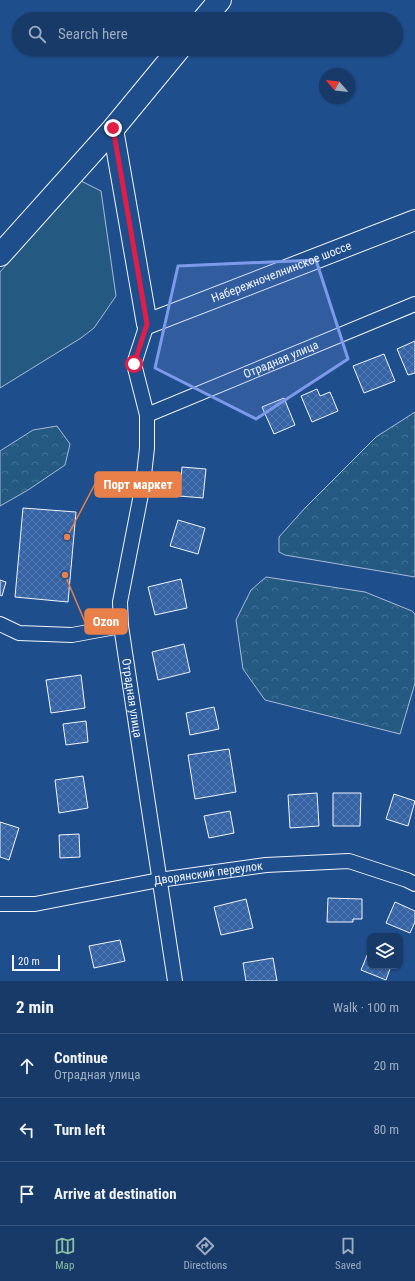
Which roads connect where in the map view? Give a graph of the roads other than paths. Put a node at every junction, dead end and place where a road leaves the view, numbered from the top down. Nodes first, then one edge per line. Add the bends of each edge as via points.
1 (220, 0) edge
2 (210, 12) edge
3 (173, 56) edge
4 (113, 128) junction
5 (415, 220) edge
6 (0, 255) edge
7 (415, 304) edge
8 (147, 324) junction
9 (148, 415) junction
10 (0, 624) edge
11 (122, 626) junction
12 (159, 880) junction
13 (415, 884) edge
14 (0, 904) edge
15 (175, 981) edge

1 - 2 main road
3 - 4 main road
4 - 6 main road
4 - 8 main road
5 - 8 main road, Набережночелнинское шоссе
7 - 9 street, Отрадная улица
8 - 9 street, Отрадная улица via 134,364
9 - 11 street, Отрадная улица via 143,484 120,602
10 - 11 street via 19,633 72,635
11 - 12 street, Отрадная улица
12 - 13 street, Дворянский переулок via 266,865 348,861
12 - 14 street, Дворянский переулок via 35,904
12 - 15 street, Отрадная улица

